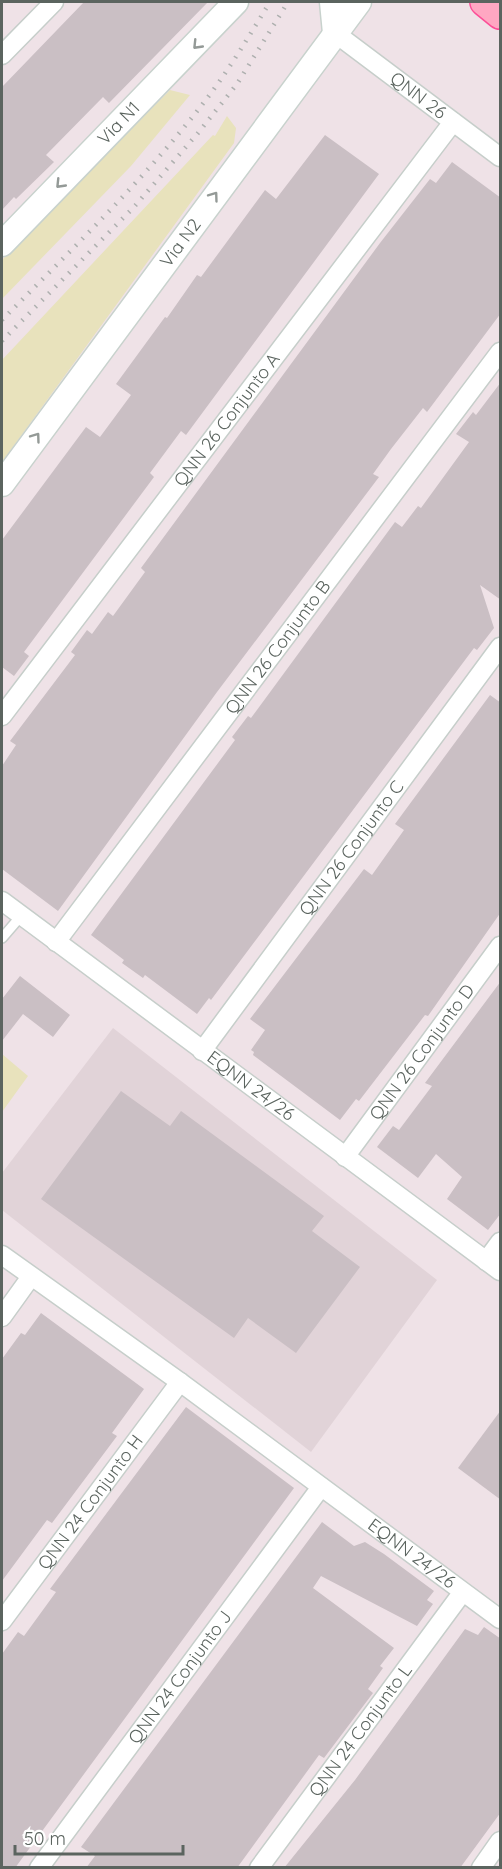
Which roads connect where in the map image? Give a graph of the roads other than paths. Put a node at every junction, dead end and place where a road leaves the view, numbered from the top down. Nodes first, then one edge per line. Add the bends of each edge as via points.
1 (54, 2) edge
2 (236, 2) edge
3 (332, 2) edge
4 (358, 2) edge
5 (484, 2) edge
6 (501, 15) edge
7 (335, 33) junction
8 (2, 55) edge
9 (453, 122) junction
10 (501, 157) edge
11 (2, 244) edge
12 (501, 352) edge
13 (2, 484) edge
14 (501, 647) edge
15 (2, 716) edge
16 (2, 901) edge
17 (21, 916) junction
18 (2, 938) edge
19 (56, 942) junction
20 (501, 946) edge
21 (202, 1051) junction
22 (345, 1157) junction
23 (501, 1242) edge
24 (2, 1255) edge
25 (494, 1266) edge
26 (30, 1278) junction
27 (2, 1317) edge
28 (180, 1382) junction
29 (321, 1487) junction
30 (462, 1593) junction
31 (498, 1611) edge
32 (2, 1621) edge
33 (501, 1841) edge
34 (39, 1868) edge
35 (259, 1868) edge
36 (481, 1868) edge

1 - 8 street
2 -> 11 main road, Via N1
3 - 7 main road
4 - 7 main road, Via N2
5 - 6 main road
7 - 9 street, QNN 26
13 -> 7 main road, Via N2
9 - 10 street, QNN 26
9 - 15 street, QNN 26 Conjunto A
12 - 19 street, QNN 26 Conjunto B
14 - 21 street, QNN 26 Conjunto C
16 - 17 street, EQNN 24/26
17 - 18 lane
17 - 19 street, EQNN 24/26
19 - 21 street, EQNN 24/26
20 - 22 street, QNN 26 Conjunto D
21 - 22 street, EQNN 24/26
22 - 25 street, EQNN 24/26
23 - 25 street
24 - 26 street, EQNN 24/26
26 - 27 street
26 - 28 street, EQNN 24/26
28 - 29 street, EQNN 24/26
28 - 32 street, QNN 24 Conjunto H
29 - 30 street, EQNN 24/26
29 - 34 street, QNN 24 Conjunto J
30 - 31 street, EQNN 24/26
30 - 35 street, QNN 24 Conjunto L
33 - 36 street

